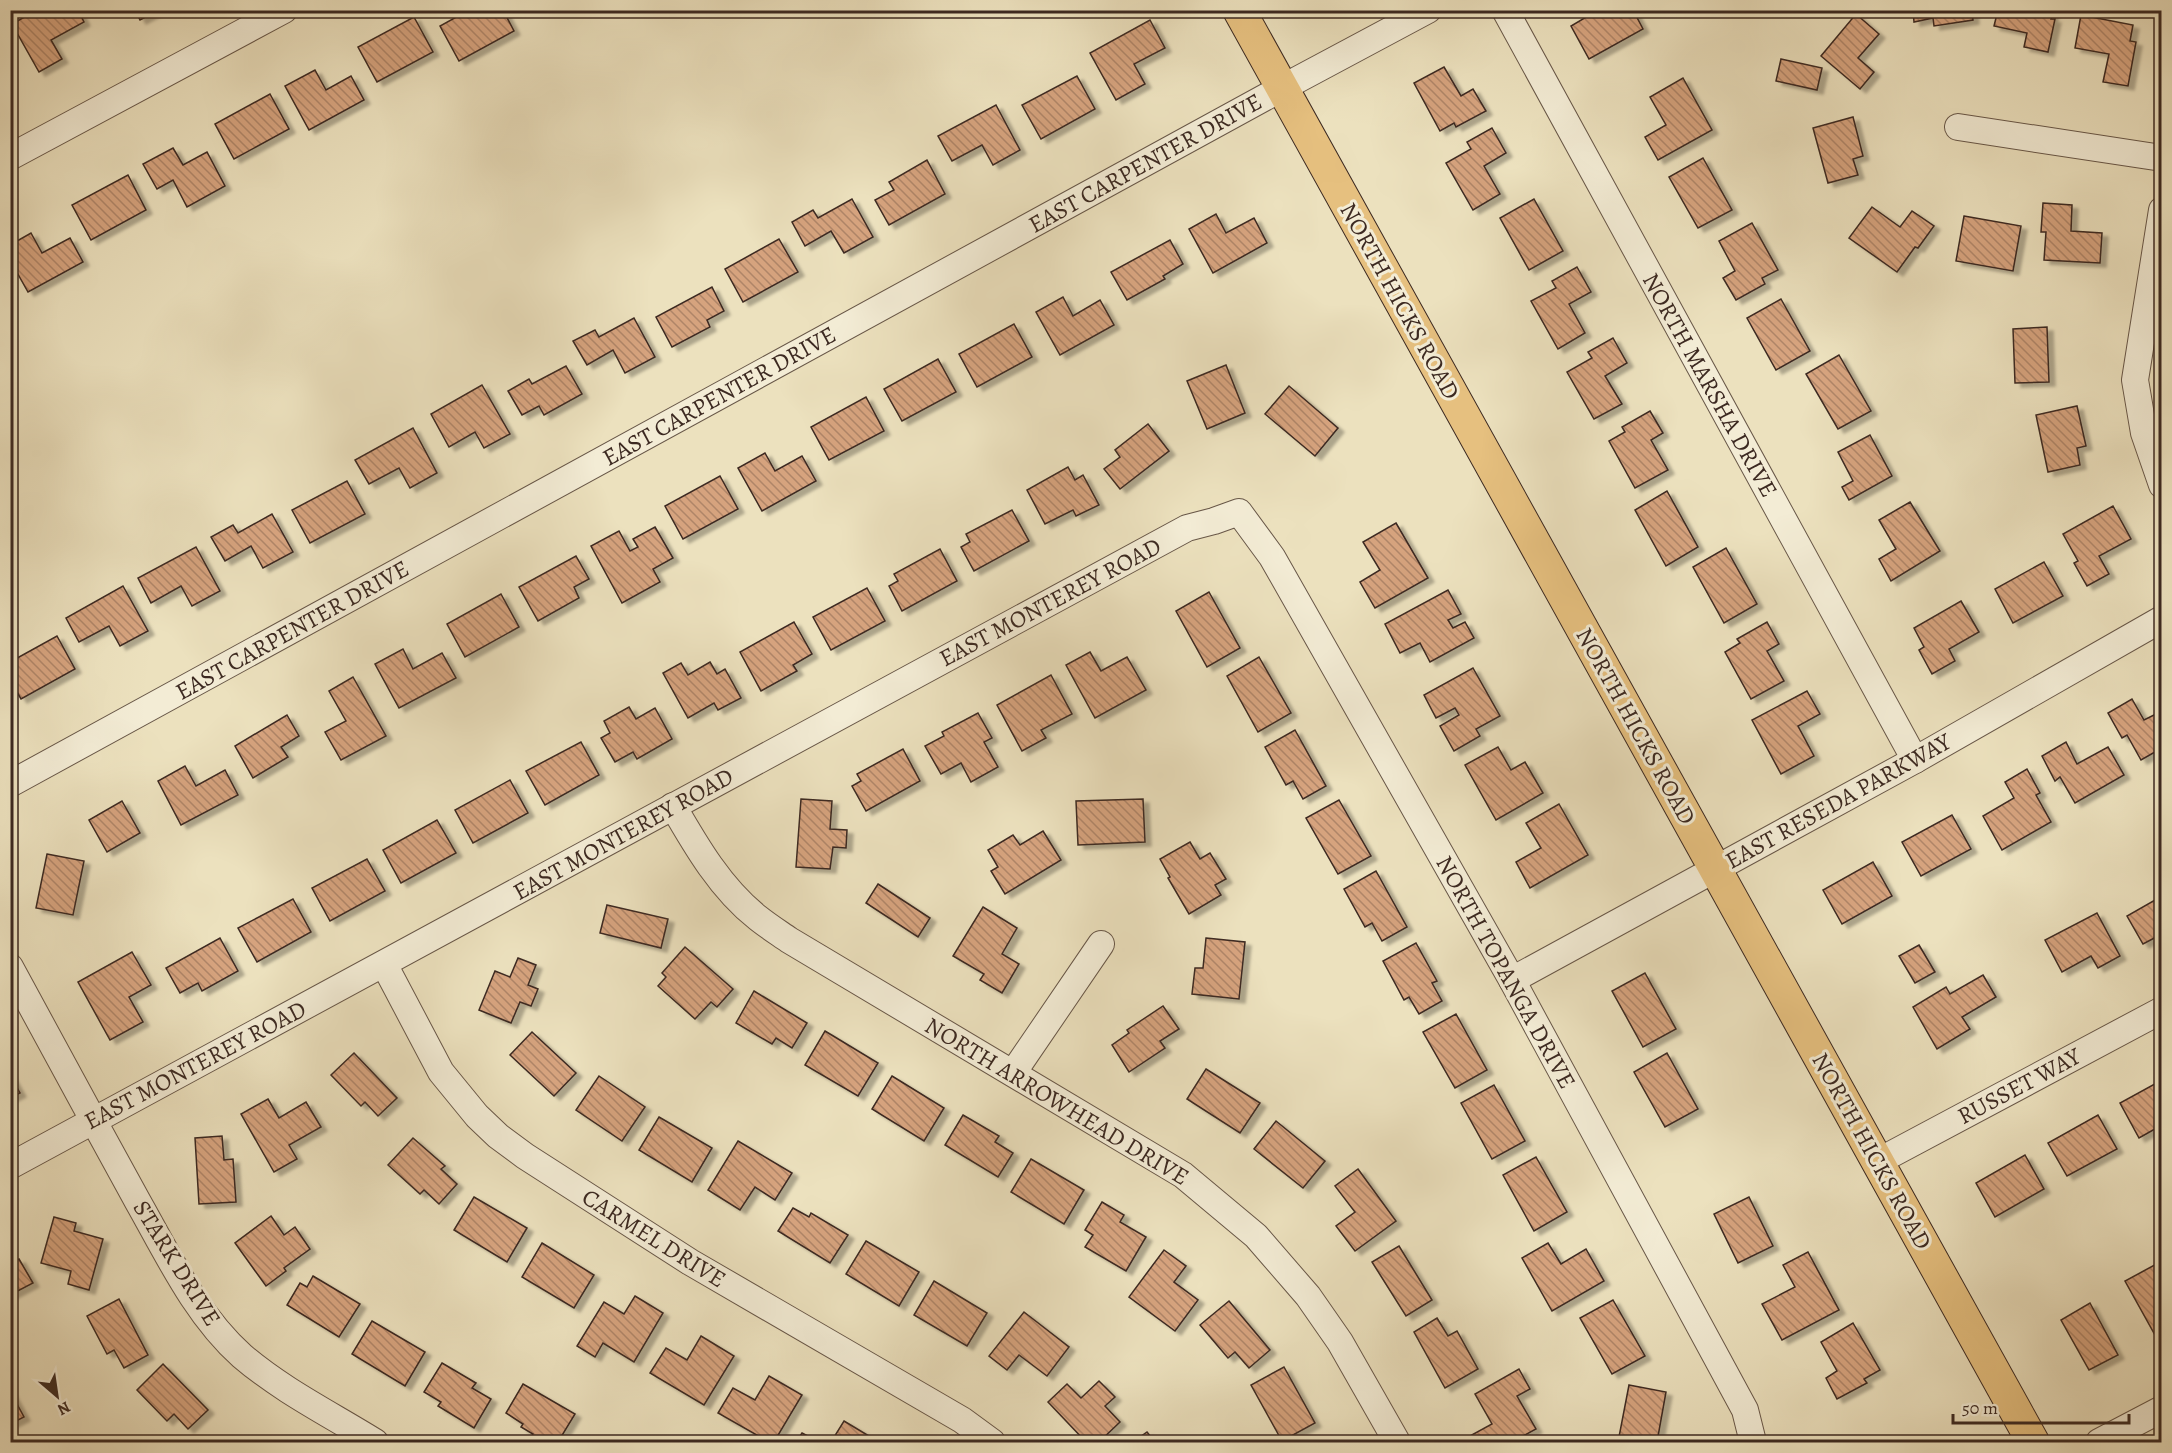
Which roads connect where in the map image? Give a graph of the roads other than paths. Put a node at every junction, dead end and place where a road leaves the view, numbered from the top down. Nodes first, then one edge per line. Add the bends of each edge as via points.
1 (284, 10) edge
2 (1239, 10) edge
3 (1428, 10) edge
4 (1505, 10) edge
5 (1282, 88) junction
6 (1958, 127) dead end
7 (10, 158) edge
8 (2162, 158) edge
9 (2162, 210) edge
10 (2162, 485) edge
11 (1239, 512) joint
12 (2162, 619) edge
13 (1915, 760) junction
14 (10, 784) edge
15 (673, 806) junction
16 (1715, 868) junction
17 (1101, 944) dead end
18 (384, 964) junction
19 (10, 967) edge
20 (1512, 980) junction
21 (2162, 1010) edge
22 (1013, 1073) junction
23 (93, 1121) junction
24 (1877, 1162) junction
25 (10, 1166) edge
26 (2162, 1409) edge
27 (375, 1443) edge
28 (993, 1443) edge
29 (1397, 1443) edge
30 (1753, 1443) edge
31 (2033, 1443) edge
32 (2099, 1443) edge

1 - 7 street
2 - 5 main road, NORTH HICKS ROAD
3 - 5 street, EAST CARPENTER DRIVE
4 - 13 street, NORTH MARSHA DRIVE
5 - 14 street, EAST CARPENTER DRIVE
5 - 16 main road, NORTH HICKS ROAD
6 - 8 street
9 - 10 street via 2135,380 2144,432
11 - 15 street, EAST MONTEREY ROAD via 1187,528
11 - 20 street, NORTH TOPANGA DRIVE via 1272,557
12 - 13 street, EAST RESEDA PARKWAY
13 - 16 street, EAST RESEDA PARKWAY
15 - 18 street, EAST MONTEREY ROAD
15 - 22 street, NORTH ARROWHEAD DRIVE via 701,853 757,917
16 - 20 street, EAST RESEDA PARKWAY
16 - 24 main road, NORTH HICKS ROAD
17 - 22 street
18 - 23 street, EAST MONTEREY ROAD
18 - 28 street, CARMEL DRIVE via 441,1072 498,1136 690,1263 962,1420
19 - 23 street, STARK DRIVE
20 - 30 street, NORTH TOPANGA DRIVE via 1745,1410
21 - 24 street, RUSSET WAY
22 - 29 street, NORTH ARROWHEAD DRIVE via 1184,1175 1256,1236 1308,1296 1340,1342
23 - 25 street, EAST MONTEREY ROAD
23 - 27 street, STARK DRIVE via 175,1267 213,1324 241,1355 287,1391
24 - 31 main road, NORTH HICKS ROAD
26 - 32 street

